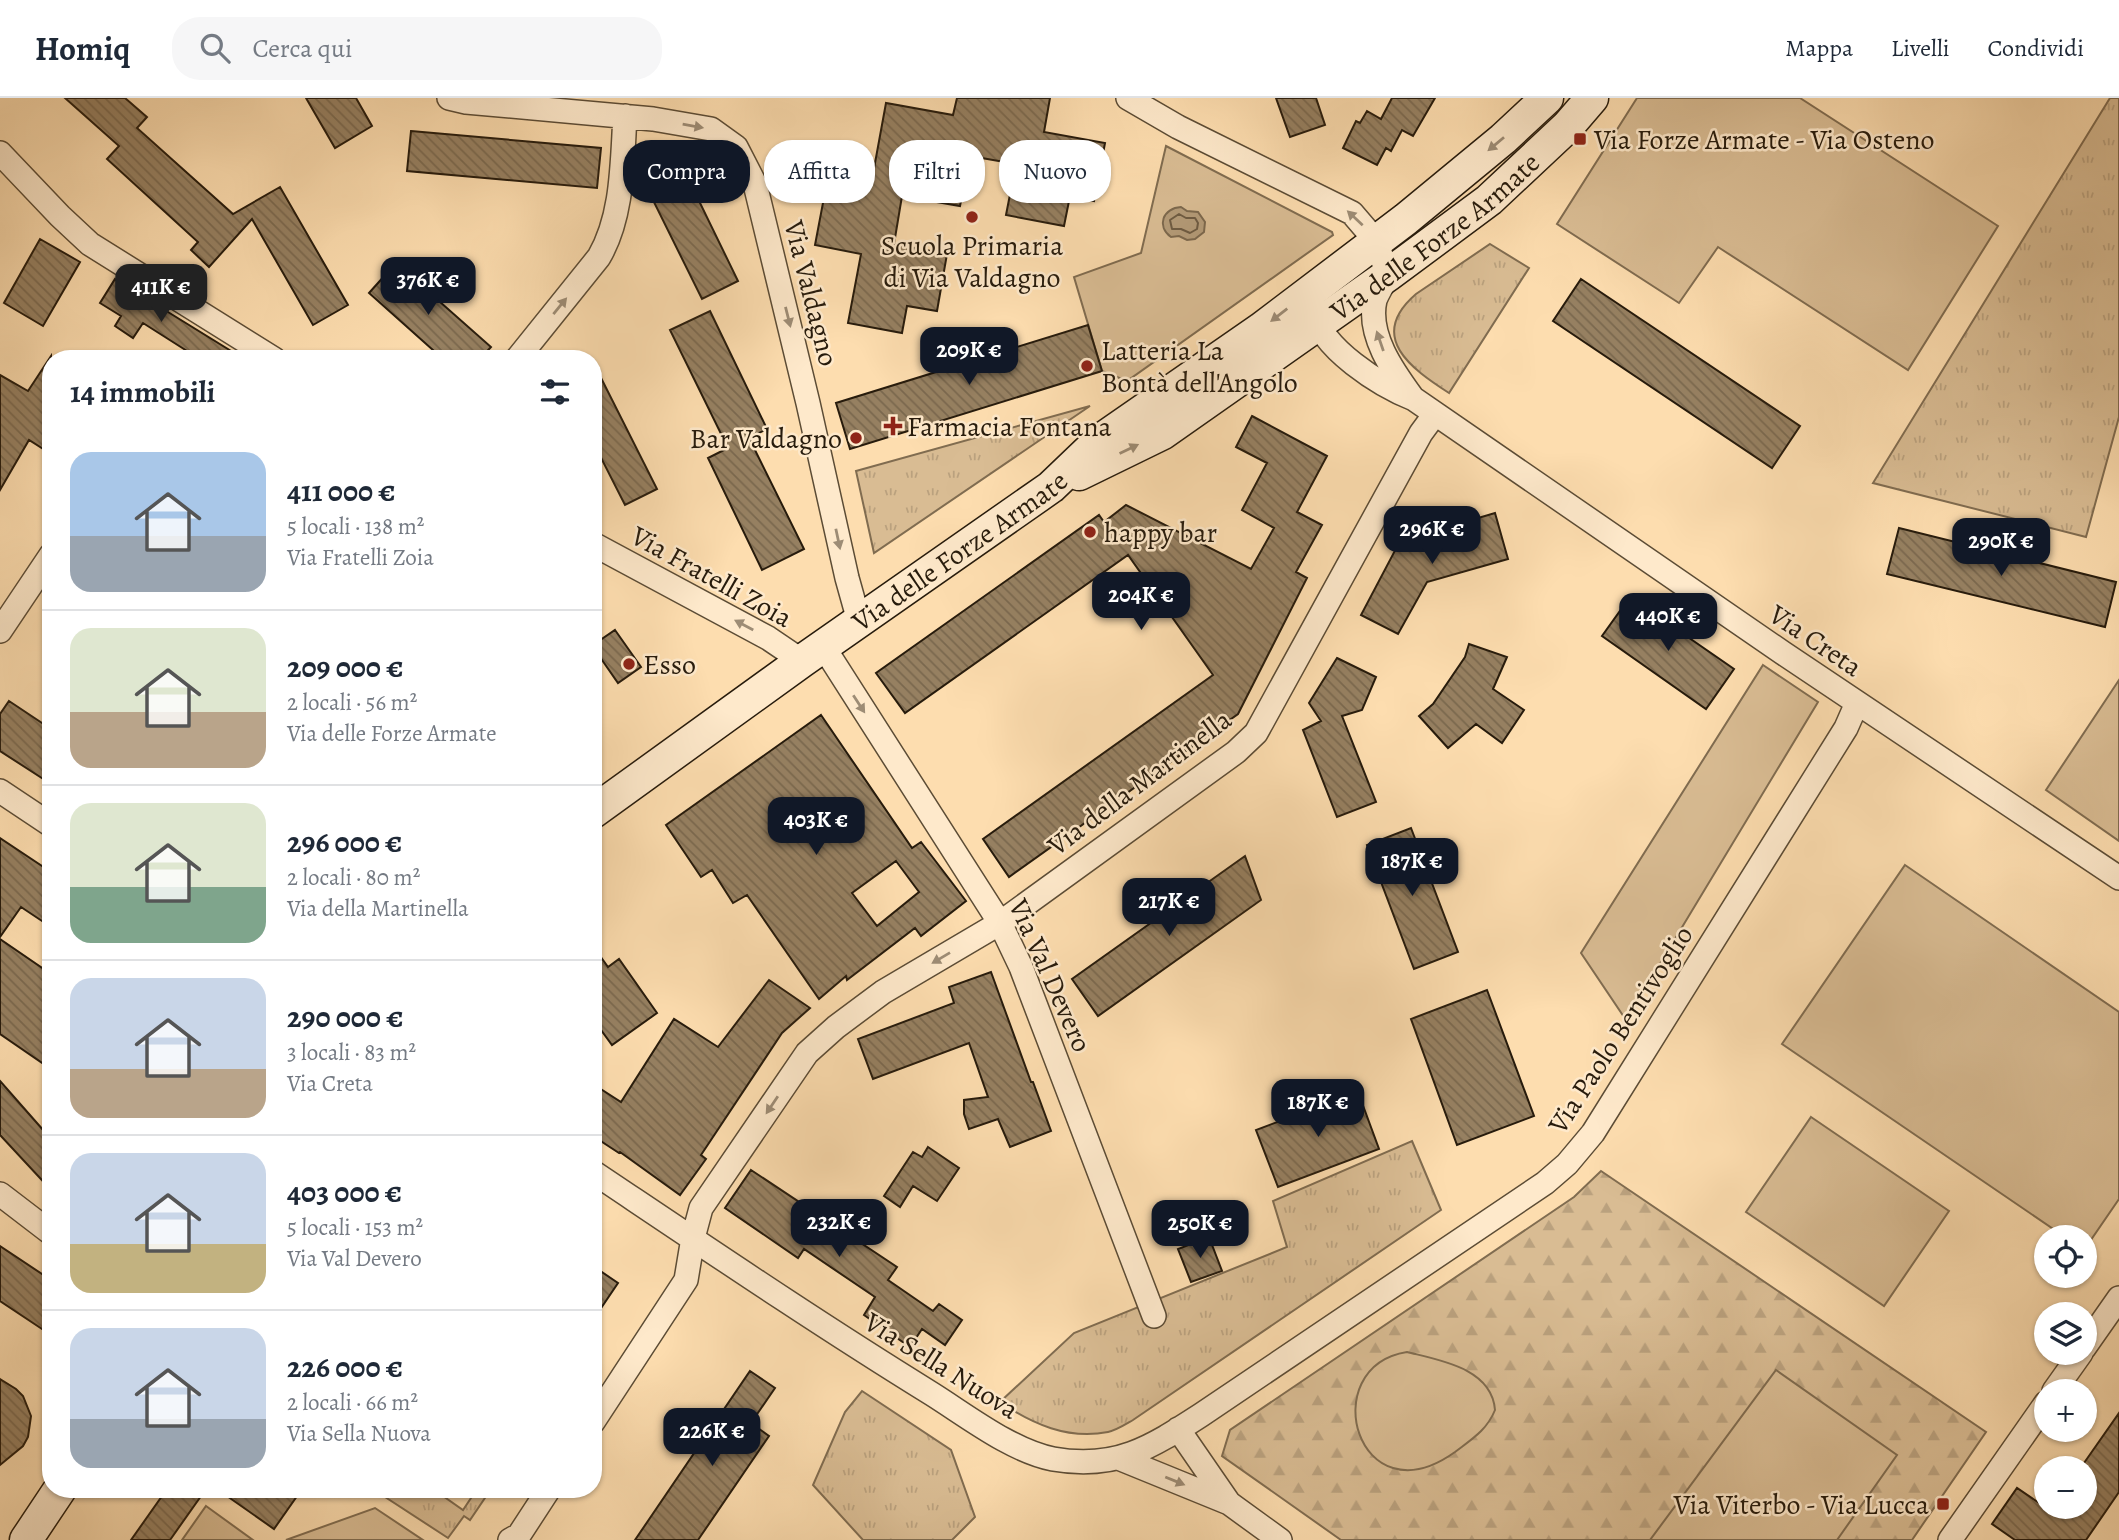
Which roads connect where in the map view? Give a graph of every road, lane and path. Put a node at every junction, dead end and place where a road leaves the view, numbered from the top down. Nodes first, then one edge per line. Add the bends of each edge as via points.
1 (449, 98) edge
2 (1128, 98) edge
3 (1546, 98) edge
4 (1592, 98) edge
5 (625, 116) junction
6 (0, 153) edge
7 (1376, 241) junction
8 (1388, 275) junction
9 (1310, 291) junction
10 (1316, 325) junction
11 (1231, 349) junction
12 (260, 350) edge
13 (524, 350) edge
14 (1259, 366) junction
15 (1414, 399) junction
16 (1156, 401) junction
17 (1435, 414) junction
18 (1163, 433) junction
19 (1051, 487) junction
20 (602, 549) edge
21 (42, 568) edge
22 (859, 621) junction
23 (0, 631) edge
24 (812, 654) junction
25 (1857, 703) junction
26 (0, 790) edge
27 (602, 805) edge
28 (42, 819) edge
29 (2119, 878) edge
30 (1000, 923) junction
31 (602, 1178) edge
32 (0, 1194) edge
33 (42, 1226) edge
34 (693, 1238) junction
35 (2119, 1298) edge
36 (1154, 1316) dead end
37 (2097, 1329) edge
38 (602, 1408) edge
39 (2034, 1420) edge
40 (1178, 1429) junction
41 (1121, 1459) junction
42 (54, 1498) edge
43 (543, 1498) edge
44 (1229, 1503) junction
45 (26, 1540) edge
46 (510, 1540) edge
47 (1280, 1540) edge
48 (1950, 1540) edge

1 - 5 street, Via Valdagno
7 -> 2 street via 1352,213
3 -> 7 street, Via delle Forze Armate via 1503,139
4 - 8 street, Via delle Forze Armate via 1489,200
13 -> 5 street via 607,243 618,202
5 -> 22 street, Via Valdagno via 711,130 736,147 755,184
6 - 12 street via 90,243
7 - 8 street
7 - 9 street, Via delle Forze Armate
8 - 10 street, Via delle Forze Armate
15 -> 8 street, Via Creta via 1392,370 1374,321 1376,299
9 - 10 street
9 -> 11 street, Via delle Forze Armate
10 - 14 street, Via delle Forze Armate
10 - 15 street, Via Creta via 1332,346 1391,390
11 - 14 street
11 - 16 street, Via delle Forze Armate
14 - 18 street, Via delle Forze Armate
15 - 17 street, Via Creta
16 - 18 street
16 - 19 street, Via delle Forze Armate via 1098,442
17 - 25 street, Via Creta
17 - 30 street, Via della Martinella via 1256,733
19 -> 18 street, Via delle Forze Armate
19 - 22 street, Via delle Forze Armate
24 -> 20 street, Via Fratelli Zoia via 768,638
21 - 23 street
22 - 24 street, Via delle Forze Armate
24 - 27 street, Via delle Forze Armate
24 -> 30 street, Via Val Devero
25 - 29 street, Via Creta
25 - 40 street, Via Paolo Bentivoglio via 1846,728 1593,1133 1567,1164
26 - 28 street
30 -> 34 street, Via della Martinella via 883,992 807,1053 701,1208
30 - 36 street, Via Val Devero
31 - 34 street, Via Sella Nuova
32 - 33 street
34 - 38 street via 686,1280
34 - 41 street, Via Sella Nuova via 1019,1448 1051,1459
35 - 37 street
39 - 48 street
40 - 41 street, Via Sella Nuova
40 - 44 street
41 -> 44 street
42 - 45 street
43 - 46 street via 523,1530
44 - 47 street

